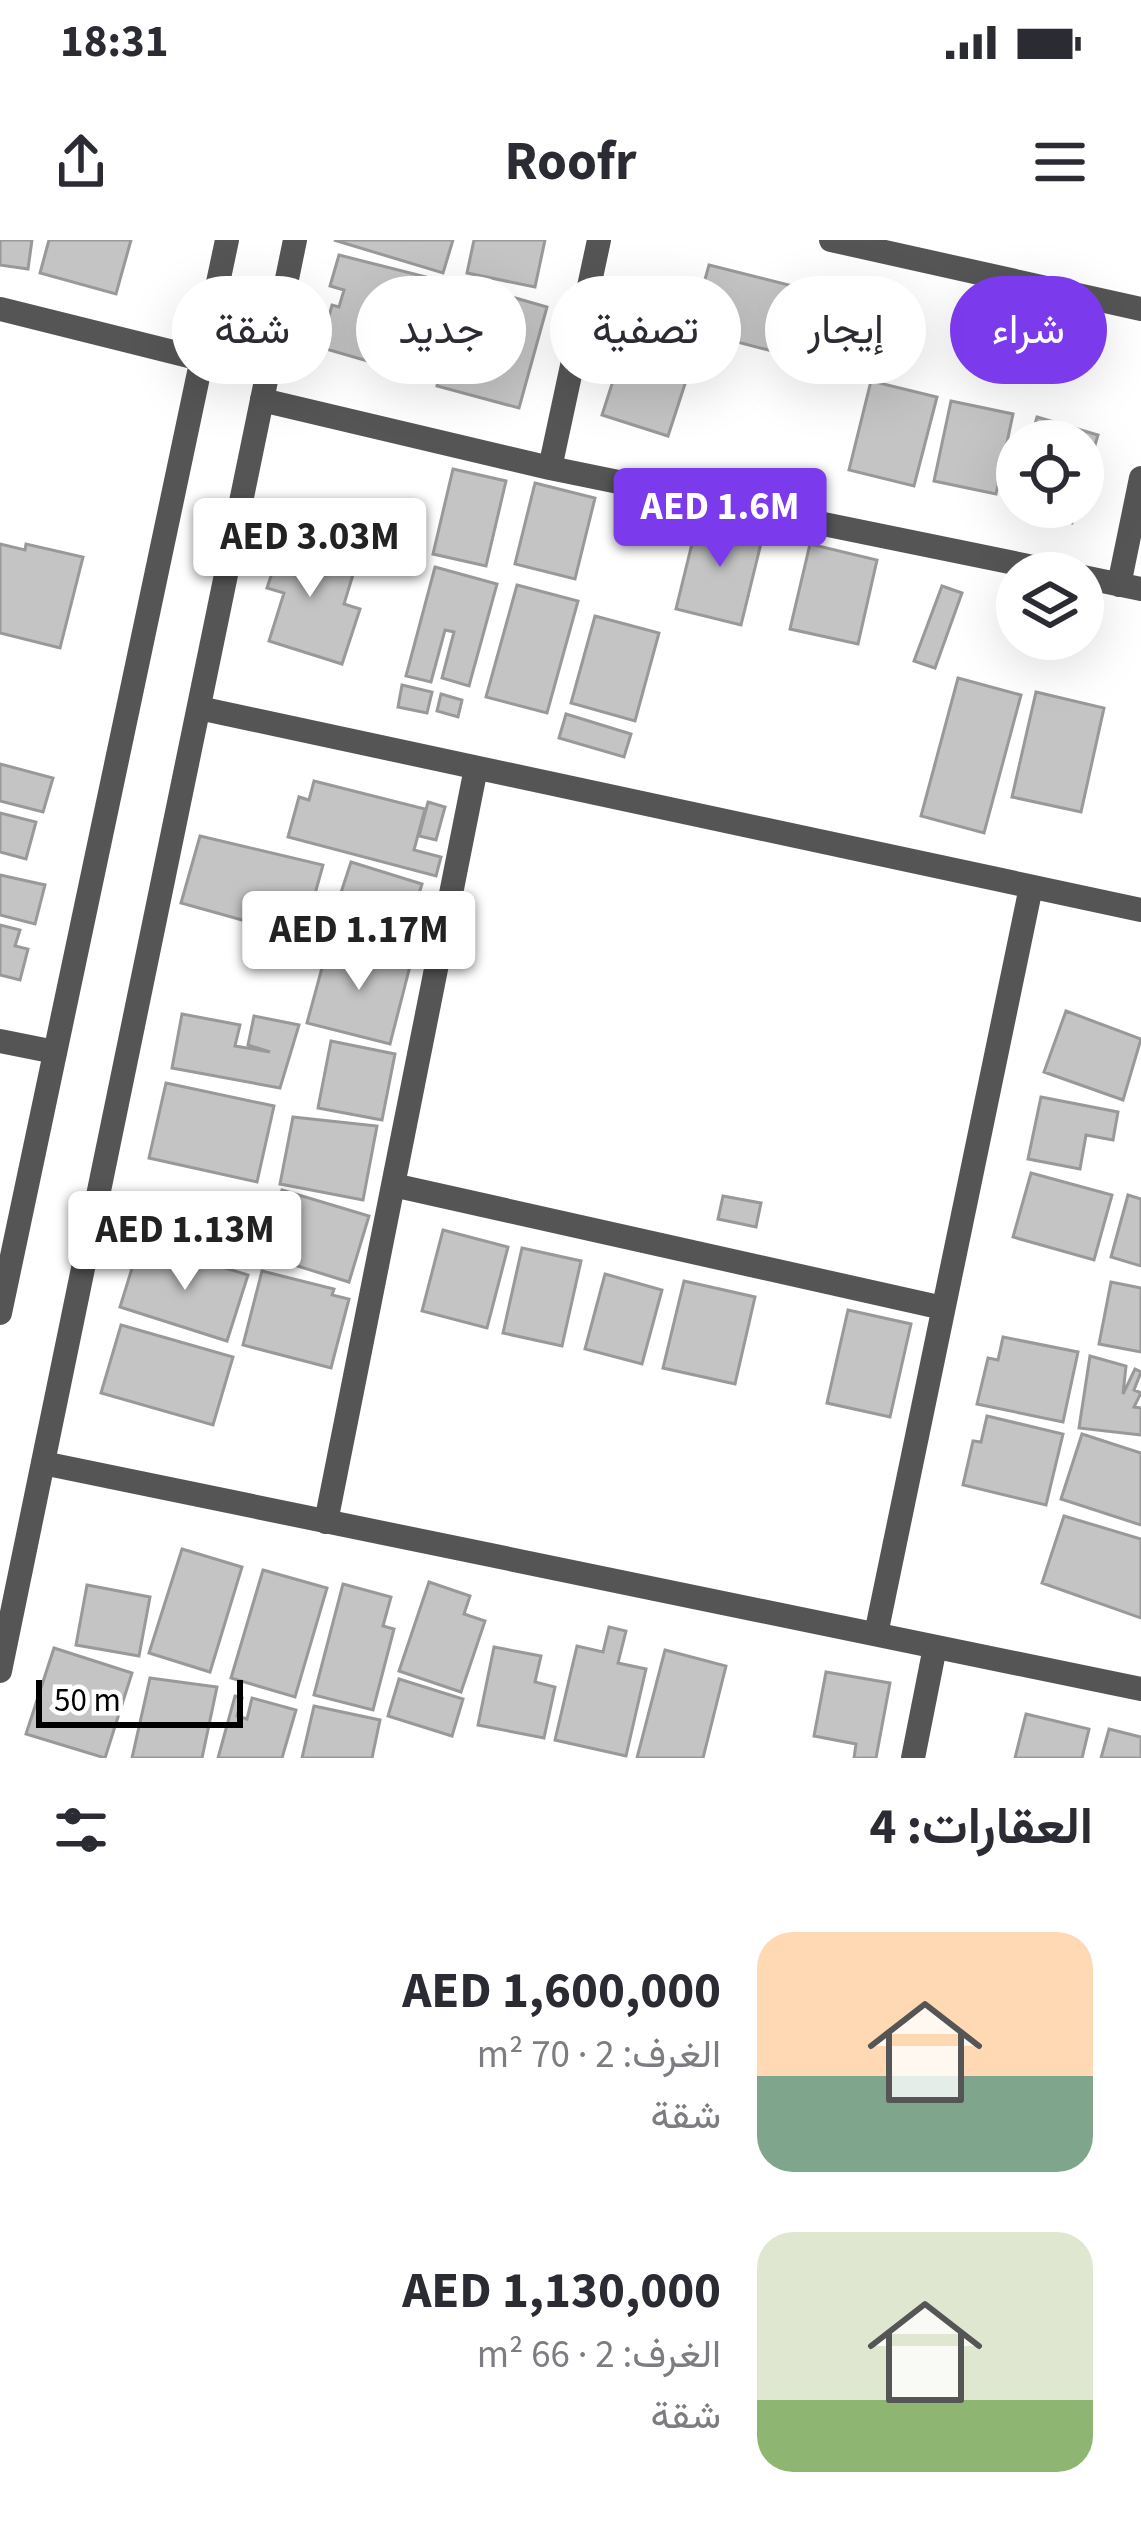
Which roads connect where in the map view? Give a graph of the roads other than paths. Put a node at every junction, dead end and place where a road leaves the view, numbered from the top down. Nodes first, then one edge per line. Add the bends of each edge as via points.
1 (227, 240) edge
2 (295, 240) edge
3 (599, 240) edge
4 (830, 240) edge
5 (860, 243) edge
6 (219, 276) edge
7 (0, 309) edge
8 (1141, 309) edge
9 (172, 352) edge
10 (197, 384) edge
11 (262, 400) junction
12 (550, 468) junction
13 (1141, 478) edge
14 (996, 559) edge
15 (1130, 587) edge
16 (199, 708) junction
17 (476, 768) junction
18 (1031, 887) junction
19 (1141, 910) edge
20 (0, 1041) edge
21 (55, 1052) junction
22 (393, 1185) junction
23 (943, 1308) junction
24 (0, 1313) edge
25 (43, 1463) junction
26 (326, 1522) junction
27 (876, 1634) junction
28 (935, 1647) junction
29 (0, 1670) edge
30 (1141, 1689) edge
31 (913, 1758) edge

1 - 6 street
2 - 11 street
3 - 12 street
4 - 5 street
5 - 8 street
7 - 9 street
10 - 21 street
11 - 12 street
11 - 16 street
12 - 14 street
13 - 15 street
16 - 17 street
16 - 25 street
17 - 18 street
17 - 22 street
18 - 19 street
18 - 23 street
20 - 21 street
21 - 24 street
22 - 23 street
22 - 26 street
23 - 27 street
25 - 26 street
25 - 29 street
26 - 27 street
27 - 28 street
28 - 30 street
28 - 31 street

